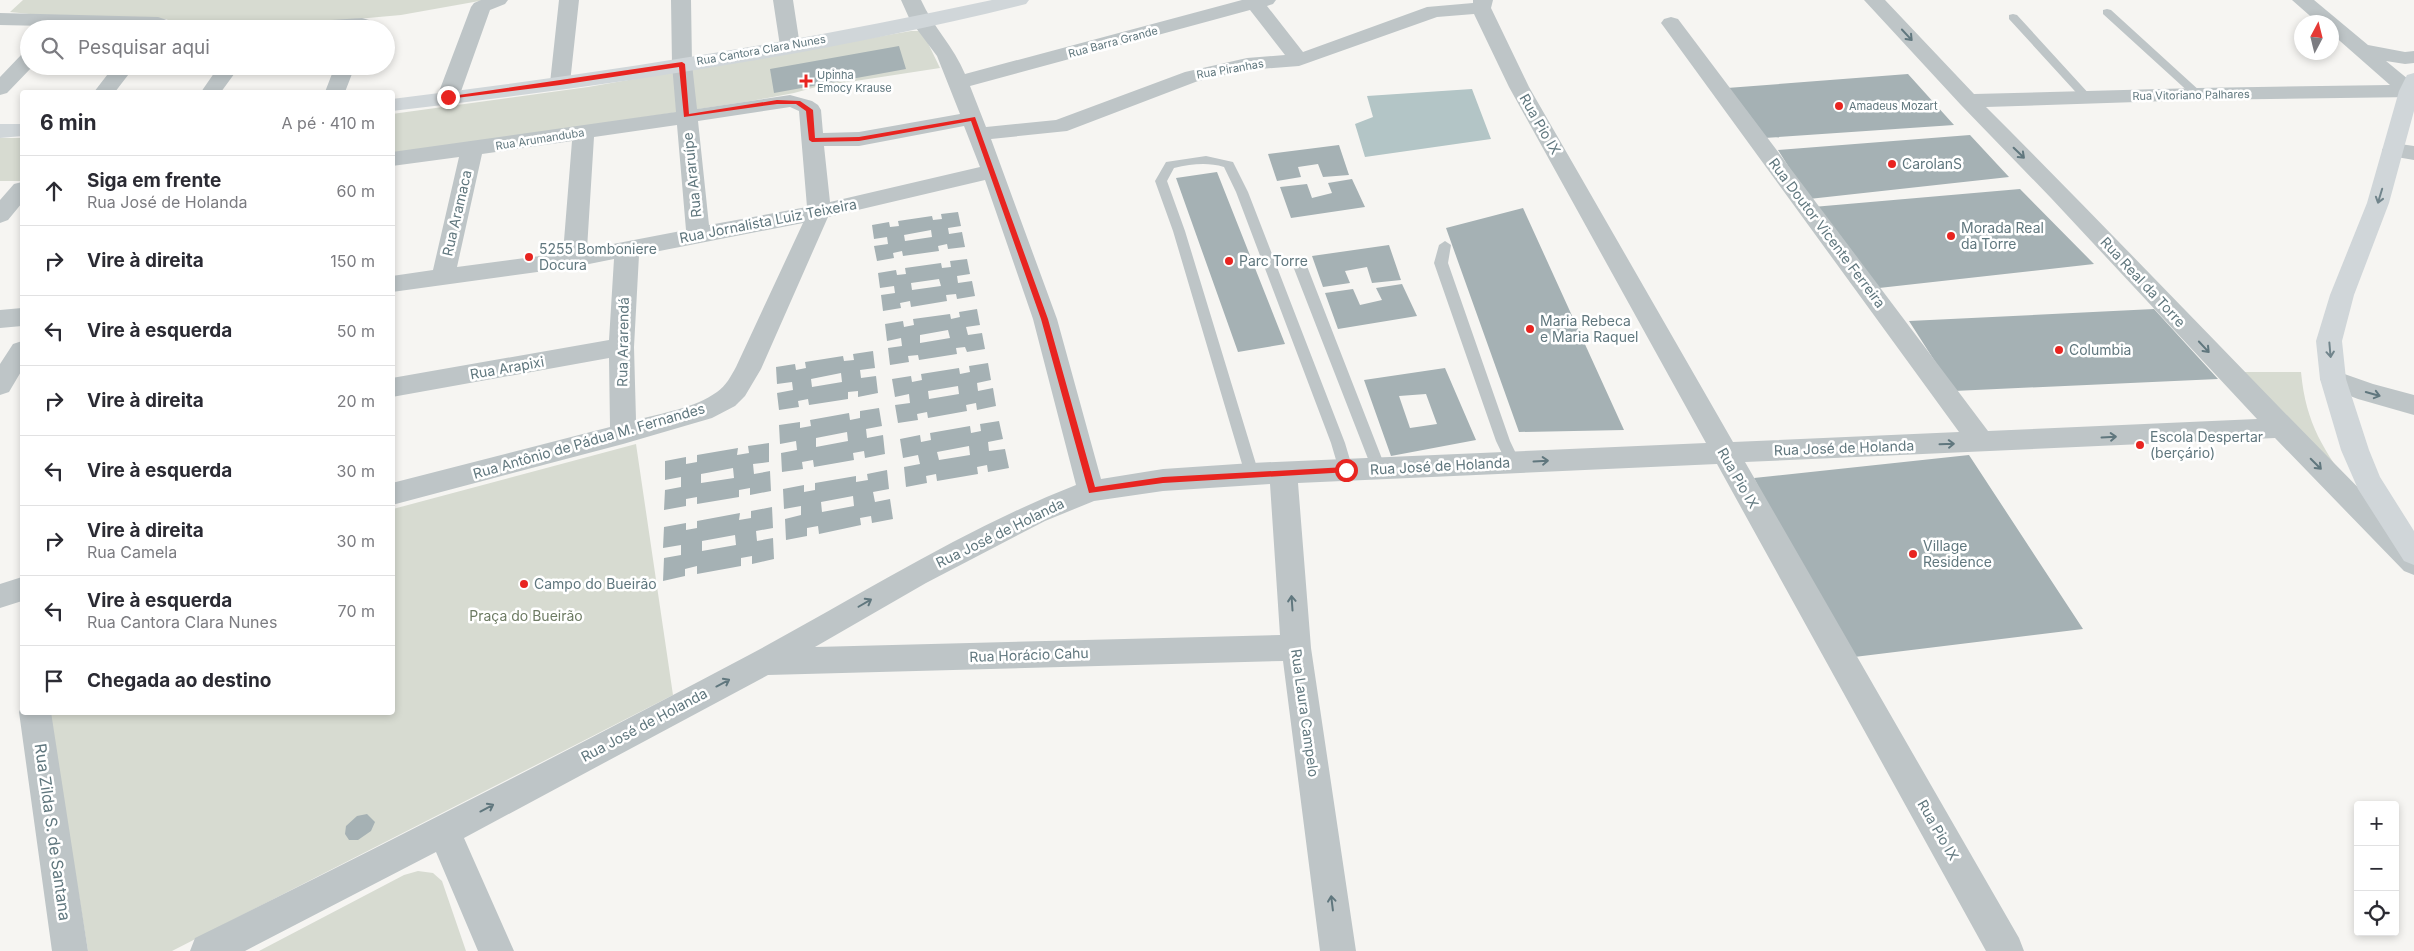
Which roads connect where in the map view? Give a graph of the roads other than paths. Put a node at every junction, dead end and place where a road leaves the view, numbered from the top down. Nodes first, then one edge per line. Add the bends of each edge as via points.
1 (569, 0) edge
2 (681, 0) edge
3 (783, 0) edge
4 (1019, 0) edge
5 (1874, 0) edge
6 (2302, 0) edge
7 (1258, 1) edge
8 (490, 4) edge
9 (1482, 4) edge
10 (916, 10) edge
11 (2107, 12) dead end
12 (2320, 15) edge
13 (2013, 17) dead end
14 (0, 20) edge
15 (20, 22) edge
16 (1671, 22) dead end
17 (2339, 30) edge
18 (790, 46) junction
19 (2363, 50) junction
20 (2414, 57) edge
21 (1298, 60) junction
22 (682, 64) junction
23 (20, 68) edge
24 (118, 75) edge
25 (223, 75) edge
26 (342, 75) edge
27 (959, 82) junction
28 (560, 83) junction
29 (2412, 87) edge
30 (0, 89) edge
31 (106, 90) edge
32 (212, 90) edge
33 (336, 90) edge
34 (2197, 94) junction
35 (448, 97) junction
36 (2087, 98) junction
37 (1968, 101) junction
38 (395, 105) edge
39 (686, 116) junction
40 (976, 126) junction
41 (20, 130) edge
42 (0, 131) edge
43 (584, 132) junction
44 (812, 140) junction
45 (472, 149) junction
46 (2404, 151) edge
47 (395, 159) edge
48 (993, 171) junction
49 (0, 185) edge
50 (20, 185) edge
51 (20, 191) edge
52 (819, 212) junction
53 (0, 215) edge
54 (698, 234) junction
55 (1445, 245) dead end
56 (626, 249) junction
57 (574, 259) junction
58 (1298, 261) dead end
59 (443, 277) junction
60 (395, 284) edge
61 (20, 317) edge
62 (0, 319) edge
63 (621, 347) junction
64 (20, 353) edge
65 (2333, 379) junction
66 (0, 385) edge
67 (395, 387) edge
68 (2414, 404) edge
69 (2281, 428) junction
70 (623, 434) junction
71 (1982, 443) junction
72 (1723, 452) junction
73 (1513, 462) junction
74 (1379, 469) junction
75 (1346, 470) junction
76 (1283, 473) junction
77 (1252, 474) junction
78 (1092, 490) junction
79 (395, 493) edge
80 (2414, 553) edge
81 (2414, 563) edge
82 (20, 590) edge
83 (0, 596) edge
84 (1296, 648) junction
85 (762, 662) junction
86 (35, 715) edge
87 (444, 831) junction
88 (70, 951) edge
89 (208, 951) edge
90 (496, 951) edge
91 (1338, 951) edge
92 (2006, 951) edge

1 - 28 street
2 - 22 street, Rua Araruípe
3 - 18 street
4 - 10 street, Rua Cantora Clara Nunes
5 -> 37 street, Rua Real da Torre
6 - 12 street
7 - 21 street
7 - 27 street, Rua Barra Grande
8 - 35 street
9 - 21 street, Rua Piranhas via 1434,11
9 - 72 street, Rua Pio IX via 1519,87
10 - 18 street, Rua Cantora Clara Nunes
10 - 27 street via 947,55
11 - 34 lane
13 - 36 lane
14 - 15 street
16 - 71 street, Rua Doutor Vicente Ferreira
17 - 19 street
18 - 22 street, Rua Cantora Clara Nunes
19 - 20 street
19 - 29 street
21 - 40 street, Rua Piranhas via 1247,64 1192,76 1059,126
22 - 28 street, Rua Cantora Clara Nunes
22 - 39 street, Rua Araruípe
23 - 30 street
24 - 31 street
25 - 32 street
26 - 33 street
27 - 40 street
28 - 35 street, Rua Cantora Clara Nunes
29 - 34 street, Rua Vitoriano Palhares
29 - 46 street
34 - 36 street, Rua Vitoriano Palhares
35 - 38 street, Rua Cantora Clara Nunes
36 - 37 street, Rua Vitoriano Palhares
37 -> 69 street, Rua Real da Torre
39 - 43 street, Rua Arumanduba
39 - 44 street, Rua Arumanduba via 777,102 798,102 810,110
39 - 54 street, Rua Araruípe
40 - 44 street, Rua Piranhas via 859,139
40 - 48 street
41 - 42 street
43 - 45 street, Rua Arumanduba
43 - 57 street
44 - 52 street
45 - 47 street, Rua Arumanduba
45 - 59 street, Rua Aramaca
46 -> 65 street via 2378,203 2342,295 2330,341
48 - 52 street, Rua Jornalista Luiz Teixeira
48 - 78 street via 1045,319
49 - 50 street
51 - 53 street
52 - 54 street, Rua Jornalista Luiz Teixeira
52 - 70 street, Rua Antônio de Pádua M. Fernandes via 748,369 736,388 726,399 703,411
54 - 56 street, Rua Jornalista Luiz Teixeira
55 - 73 lane via 1441,263
56 - 57 street, Rua Jornalista Luiz Teixeira
56 - 63 street, Rua Ararendá
57 - 59 street, Rua Jornalista Luiz Teixeira
58 - 74 lane
59 - 60 street, Rua Jornalista Luiz Teixeira
61 - 62 street
63 - 67 street, Rua Arapixi
63 - 70 street, Rua Ararendá
64 - 66 street
65 -> 68 street
65 - 80 street via 2348,432 2368,481
71 -> 69 street, Rua José de Holanda
69 -> 81 street, Rua Real da Torre
70 - 79 street, Rua Antônio de Pádua M. Fernandes
72 -> 71 street, Rua José de Holanda
73 -> 72 street, Rua José de Holanda
72 - 92 street, Rua Pio IX
73 - 74 street, Rua José de Holanda
74 - 75 street, Rua José de Holanda
75 - 76 street, Rua José de Holanda
75 - 77 lane via 1229,165 1212,159 1170,165 1161,181
76 - 77 street, Rua José de Holanda
84 -> 76 street, Rua Laura Campelo
77 - 78 street, Rua José de Holanda via 1163,480
85 -> 78 street, Rua José de Holanda via 982,539
82 - 83 street
84 - 85 street, Rua Horácio Cahu
91 -> 84 street, Rua Laura Campelo
87 -> 85 street, Rua José de Holanda
86 - 88 street, Rua Zilda S. de Santana
87 - 89 street, Rua José de Holanda
87 - 90 street

